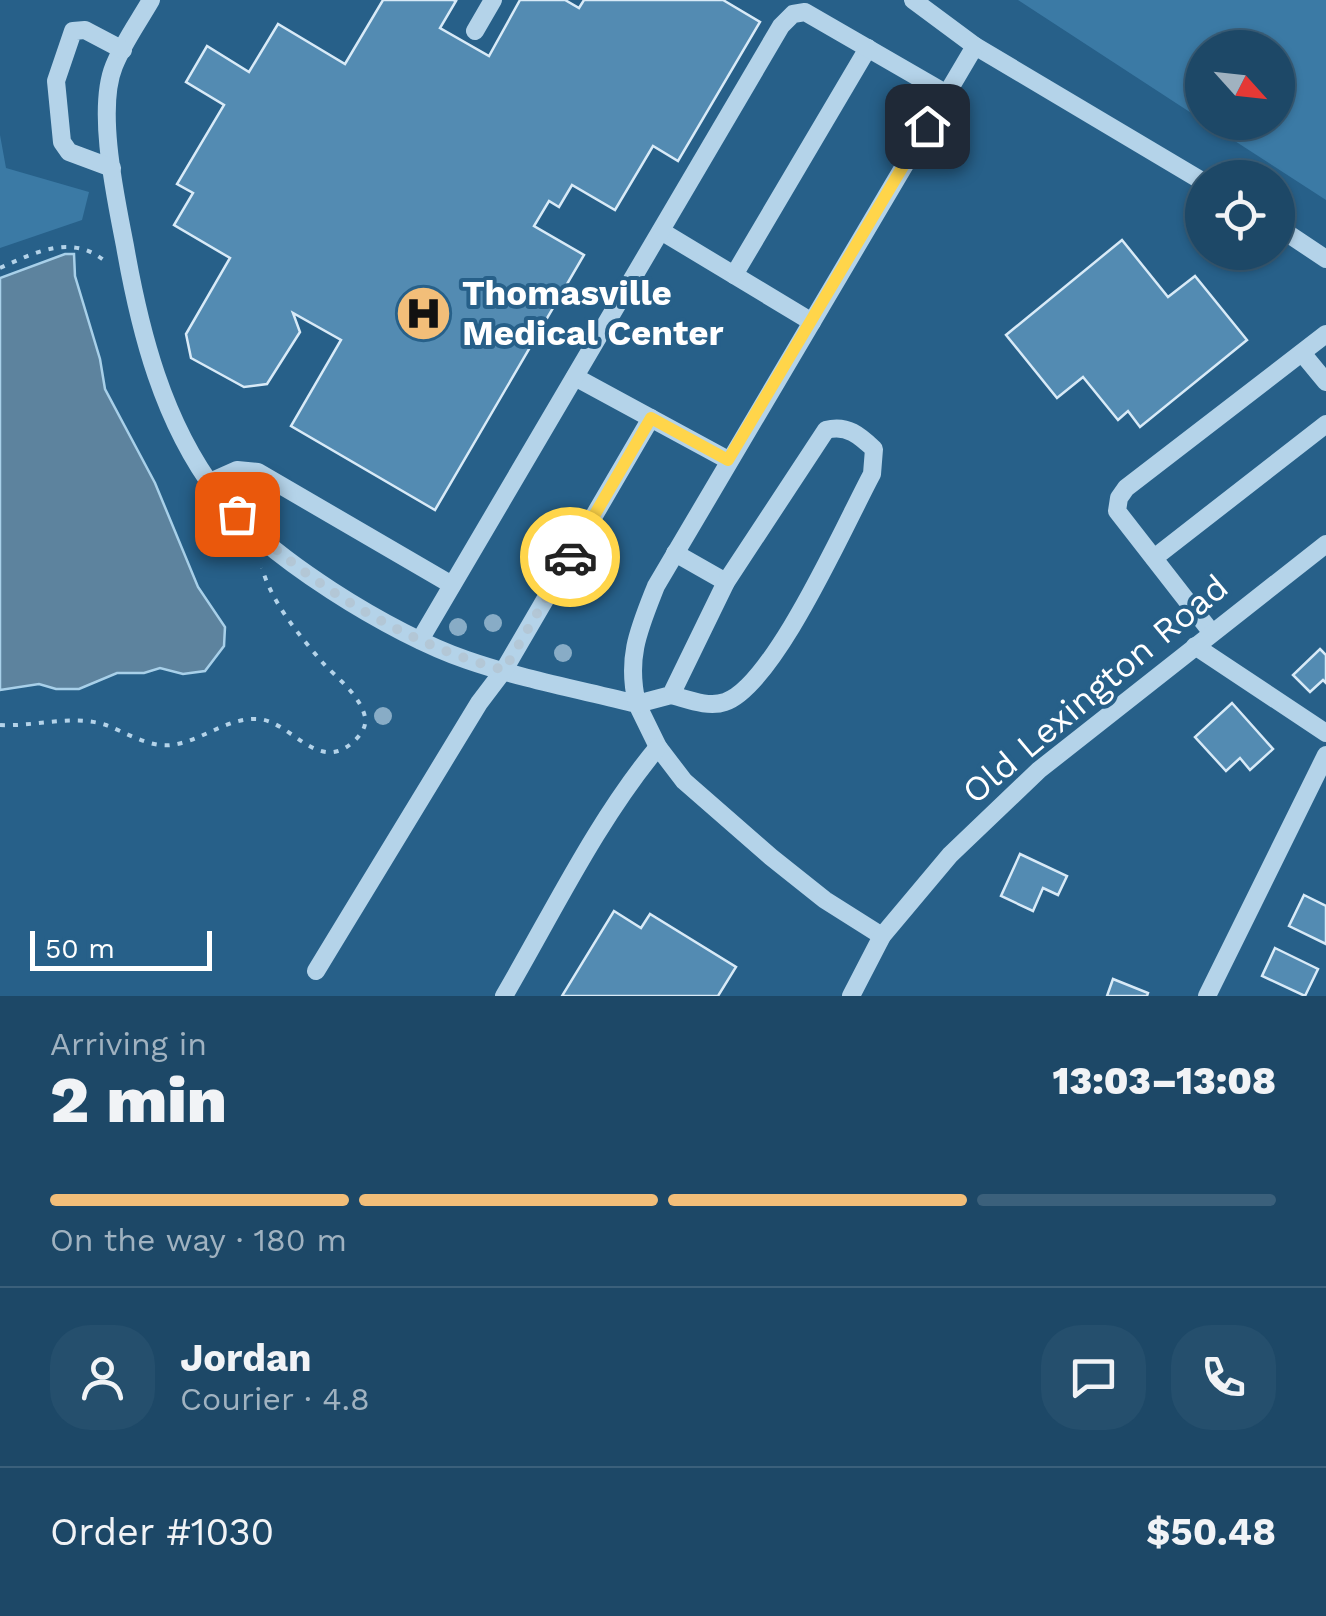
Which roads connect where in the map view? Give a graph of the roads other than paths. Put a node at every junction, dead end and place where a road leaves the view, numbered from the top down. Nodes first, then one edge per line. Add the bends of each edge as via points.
1 (151, 0) edge
2 (493, 0) edge
3 (913, 0) edge
4 (474, 30) dead end
5 (975, 46) junction
6 (868, 48) junction
7 (123, 50) junction
8 (946, 94) junction
9 (112, 168) junction
10 (1185, 171) edge
11 (661, 231) junction
12 (1295, 239) edge
13 (1326, 260) edge
14 (734, 275) junction
15 (812, 322) junction
16 (1326, 334) edge
17 (1302, 353) junction
18 (575, 376) junction
19 (1326, 382) edge
20 (651, 418) junction
21 (1326, 424) edge
22 (728, 460) junction
23 (210, 482) junction
24 (1326, 544) edge
25 (675, 553) junction
26 (1154, 558) junction
27 (726, 582) junction
28 (452, 585) junction
29 (1212, 633) junction
30 (420, 640) junction
31 (1195, 646) junction
32 (504, 670) junction
33 (671, 694) junction
34 (637, 704) junction
35 (1326, 732) edge
36 (658, 748) junction
37 (1326, 755) edge
38 (882, 936) junction
39 (316, 971) dead end
40 (504, 996) edge
41 (850, 996) edge
42 (1208, 996) edge

1 - 7 street
2 - 4 street
3 - 5 street
5 - 8 street
5 - 10 street
6 - 8 street
6 - 11 street via 805,12 793,14
6 - 14 street
7 - 9 street via 106,100
7 - 9 street via 86,30 73,31 56,81 62,142 69,152
8 - 15 street
9 - 23 street via 147,350
11 - 14 street
11 - 18 street
12 - 13 street
14 - 15 street
15 - 22 street
16 - 17 street
17 - 19 street
17 - 26 street via 1126,488 1117,511
18 - 20 street
18 - 28 street
20 - 22 street
20 - 32 street
21 - 26 street
22 - 25 street
23 - 28 street via 237,470 258,472
23 - 30 street via 272,548 347,601
24 - 29 street, Old Lexington Road
25 - 27 street
25 - 34 street via 635,640 630,676
26 - 29 street
27 - 33 street
27 - 33 street via 826,430 855,432 874,449 872,474 792,624 748,686 725,702 706,704
28 - 30 street
29 - 31 street, Old Lexington Road
30 - 32 street
31 - 35 street
31 - 38 street, Old Lexington Road via 1038,770 950,855
32 - 34 street
32 - 39 street
33 - 34 street
34 - 36 street
36 - 38 street via 770,857
36 - 40 street via 601,830
37 - 42 street
38 - 41 street, Old Lexington Road

